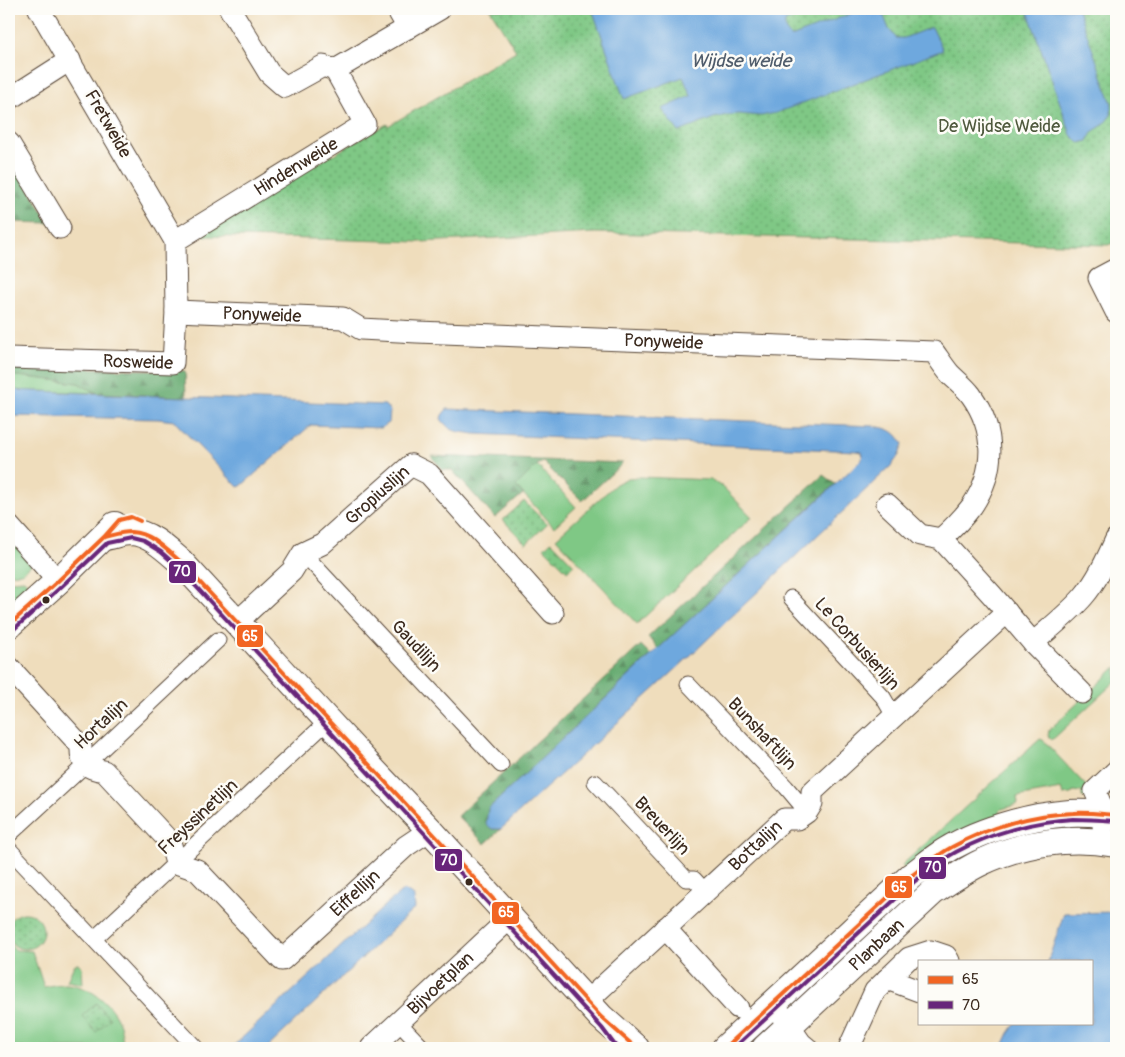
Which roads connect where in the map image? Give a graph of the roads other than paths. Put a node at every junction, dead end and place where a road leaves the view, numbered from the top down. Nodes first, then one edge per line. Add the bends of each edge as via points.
1 (39, 9) edge
2 (230, 9) edge
3 (397, 9) edge
4 (440, 9) edge
5 (408, 28) junction
6 (70, 60) junction
7 (335, 70) junction
8 (9, 99) edge
9 (9, 143) edge
10 (60, 228) dead end
11 (175, 240) junction
12 (1116, 268) edge
13 (176, 311) junction
14 (1116, 311) edge
15 (9, 358) edge
16 (887, 504) dead end
17 (9, 526) edge
18 (941, 539) junction
19 (1116, 539) edge
20 (303, 553) junction
21 (58, 581) junction
22 (791, 598) dead end
23 (1007, 612) junction
24 (553, 613) dead end
25 (237, 622) junction
26 (9, 625) edge
27 (218, 640) dead end
28 (1033, 643) junction
29 (9, 667) edge
30 (688, 684) dead end
31 (1082, 693) dead end
32 (894, 716) junction
33 (328, 720) junction
34 (85, 765) junction
35 (501, 765) dead end
36 (1116, 771) edge
37 (594, 782) dead end
38 (807, 812) junction
39 (1111, 815) edge
40 (430, 830) junction
41 (9, 835) edge
42 (1108, 843) edge
43 (9, 850) edge
44 (176, 863) junction
45 (705, 891) junction
46 (510, 918) junction
47 (665, 928) junction
48 (94, 939) junction
49 (948, 960) edge
50 (887, 979) junction
51 (918, 991) edge
52 (587, 1001) junction
53 (773, 1003) junction
54 (738, 1008) dead end
55 (399, 1022) junction
56 (607, 1024) junction
57 (790, 1026) junction
58 (195, 1047) dead end
59 (371, 1048) edge
60 (423, 1048) edge
61 (624, 1048) edge
62 (636, 1048) edge
63 (725, 1048) edge
64 (766, 1048) edge
65 (807, 1048) edge
66 (849, 1048) edge

1 - 6 street, Fretweide
2 - 7 street via 269,73 285,86 323,66
3 - 5 street
4 - 5 street
5 - 7 street
6 - 8 street
6 - 11 street, Fretweide
7 - 11 street, Hindenweide via 365,124
9 - 10 street
11 - 13 street, Rosweide
12 - 14 street via 1099,278
13 - 15 street, Rosweide via 173,363
13 - 18 street, Ponyweide via 343,318 361,328 417,332 934,352 977,405 984,418 990,448 980,494 960,521
16 - 18 street via 920,535
17 - 21 street
18 - 23 street
19 - 28 street via 1084,596
20 - 24 street, Gropiuslijn via 322,544 411,465 429,474
20 - 25 street, Gropiuslijn via 292,571
20 - 35 street, Gaudilijn
21 - 25 street via 104,537 131,532 145,535 181,562
21 - 26 street
22 - 32 street, Le Corbusierlijn via 883,697
23 - 28 street
23 - 32 street
25 - 33 street
27 - 34 street, Hortalijn
28 - 31 street
29 - 34 street via 81,746 80,756
30 - 38 street, Bunshaftlijn
32 - 38 street via 812,792 812,804
33 - 40 street
33 - 44 street, Freyssinetlijn
34 - 41 street, Hortalijn
34 - 44 street via 104,772 170,842
36 - 39 street via 1095,790
37 - 45 street, Breuerlijn via 686,879 694,879
38 - 45 street, Bottalijn via 797,819 784,819
39 - 42 street
39 - 53 street, Planbaan via 1071,813 1007,824 940,854 911,876
40 - 44 street, Eiffellijn via 406,846 282,960 197,870
40 - 46 street
42 - 57 street, Planbaan via 1071,840 1014,849 955,877 933,892
43 - 48 street
44 - 48 street, Freyssinetlijn
45 - 47 street, Bottalijn
46 - 52 street
46 - 55 street, Bijvoetplan
47 - 52 street, Bottalijn
47 - 54 street
48 - 58 street
49 - 50 street via 931,951 909,958
50 - 51 street
50 - 66 street via 875,991
52 - 56 street
53 - 57 street
53 - 63 street, Planbaan
55 - 59 street, Bijvoetplan
55 - 60 street
56 - 61 street
56 - 62 street
57 - 64 street, Planbaan
57 - 65 street

